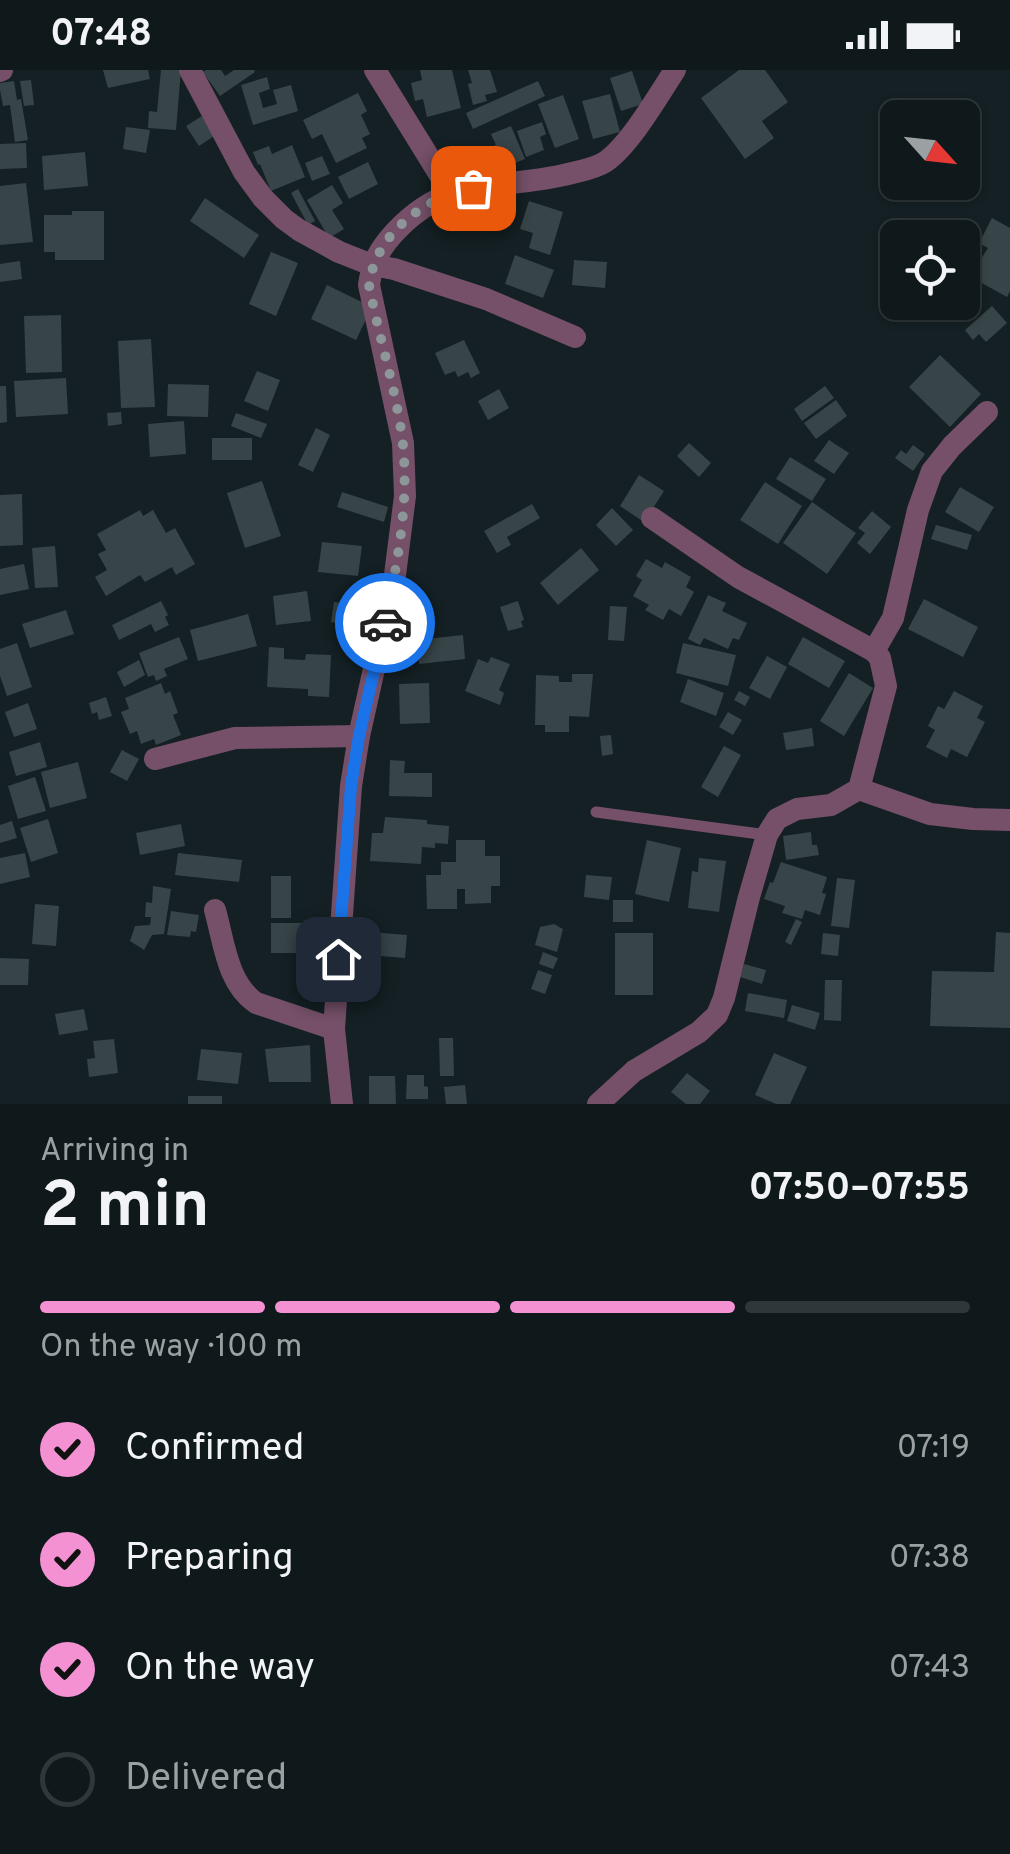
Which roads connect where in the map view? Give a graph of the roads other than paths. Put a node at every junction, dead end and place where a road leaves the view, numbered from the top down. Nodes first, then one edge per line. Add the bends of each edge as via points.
1 (190, 70) edge
2 (375, 70) edge
3 (676, 70) edge
4 (450, 193) junction
5 (372, 265) junction
6 (575, 337) dead end
7 (986, 412) dead end
8 (652, 518) dead end
9 (874, 651) junction
10 (359, 736) junction
11 (155, 759) dead end
12 (860, 789) junction
13 (596, 812) dead end
14 (1010, 820) edge
15 (767, 836) junction
16 (215, 910) dead end
17 (334, 1029) junction
18 (342, 1104) edge
19 (598, 1104) edge

1 - 5 street via 263,198 299,230
2 - 4 street
3 - 4 street via 607,161 556,178
4 - 5 street via 412,214
5 - 6 street via 486,299
5 - 10 street via 369,285 403,443 405,496 395,575
7 - 9 street via 932,471 892,618
8 - 9 street via 738,578
9 - 12 street via 886,686
10 - 11 street via 235,738
10 - 17 street
12 - 14 street via 930,814
12 - 15 street via 832,805 777,819
13 - 15 lane
15 - 19 street via 717,1015
16 - 17 street via 235,983 246,996
17 - 18 street

